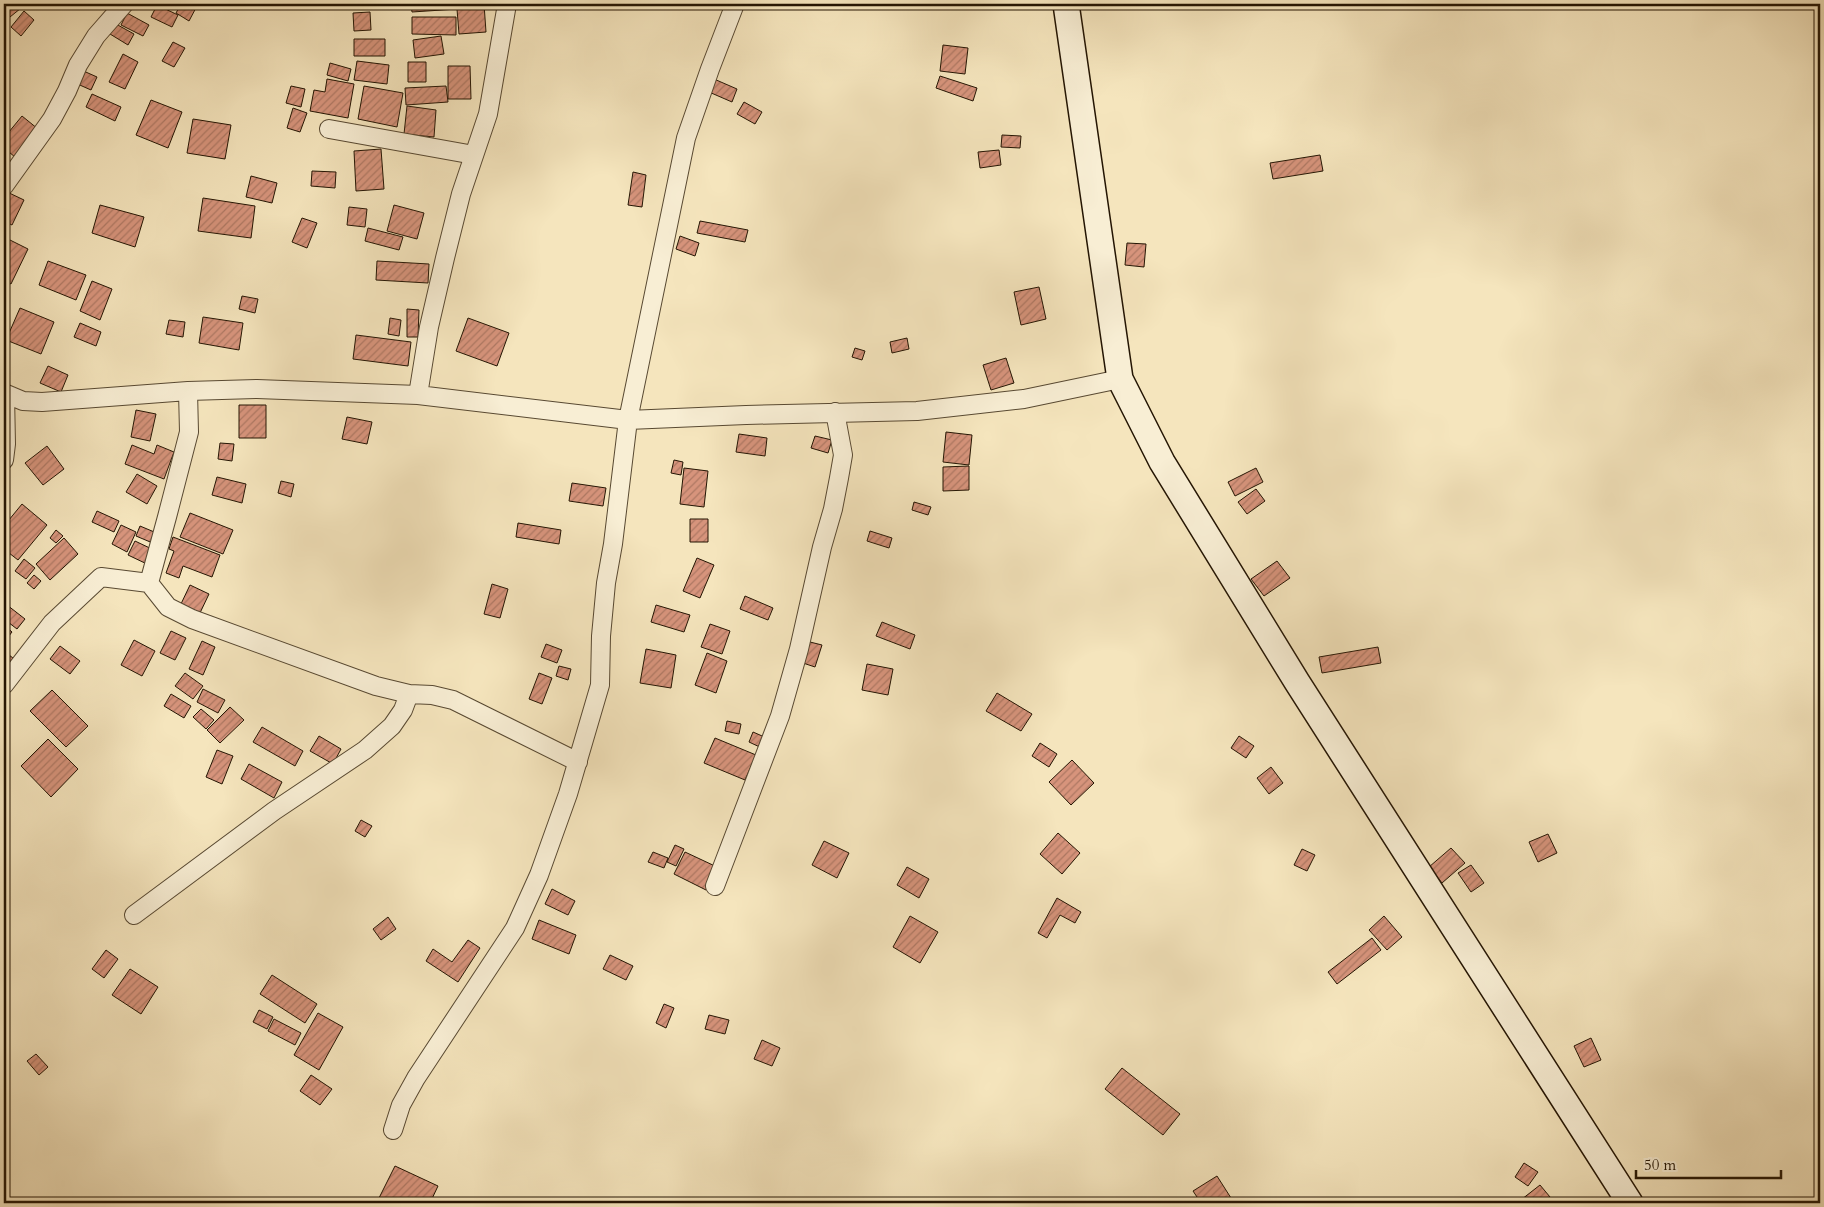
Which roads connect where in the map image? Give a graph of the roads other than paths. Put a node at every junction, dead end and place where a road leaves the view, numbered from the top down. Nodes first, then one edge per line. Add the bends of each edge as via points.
1 (124, 4) edge
2 (507, 4) edge
3 (735, 4) edge
4 (1066, 4) edge
5 (329, 129) dead end
6 (474, 155) junction
7 (4, 186) edge
8 (1120, 379) junction
9 (188, 391) junction
10 (4, 394) edge
11 (418, 395) junction
12 (836, 412) junction
13 (628, 420) junction
14 (4, 460) edge
15 (148, 583) junction
16 (4, 685) edge
17 (409, 694) junction
18 (578, 762) junction
19 (715, 886) dead end
20 (134, 915) dead end
21 (393, 1130) dead end
22 (1630, 1203) edge

1 - 7 street via 96,36 52,118
2 - 6 street via 488,114
3 - 13 street via 686,138
4 - 8 street
5 - 6 street
6 - 11 street via 461,194 429,327
8 - 12 street via 1024,398 936,409
8 - 22 street via 1162,462 1297,682
9 - 10 street via 42,402 23,401
9 - 11 street via 257,389
9 - 15 street via 189,432
10 - 14 street
11 - 13 street
12 - 13 street
12 - 19 street via 842,454 839,478 799,649 780,716
13 - 18 street via 606,582 600,685
15 - 16 street via 101,577 52,623
15 - 17 street via 168,607 192,619 376,686
17 - 18 street via 453,700
17 - 20 street via 392,726 365,750 274,811
18 - 21 street via 539,875 515,928 416,1078 400,1105

